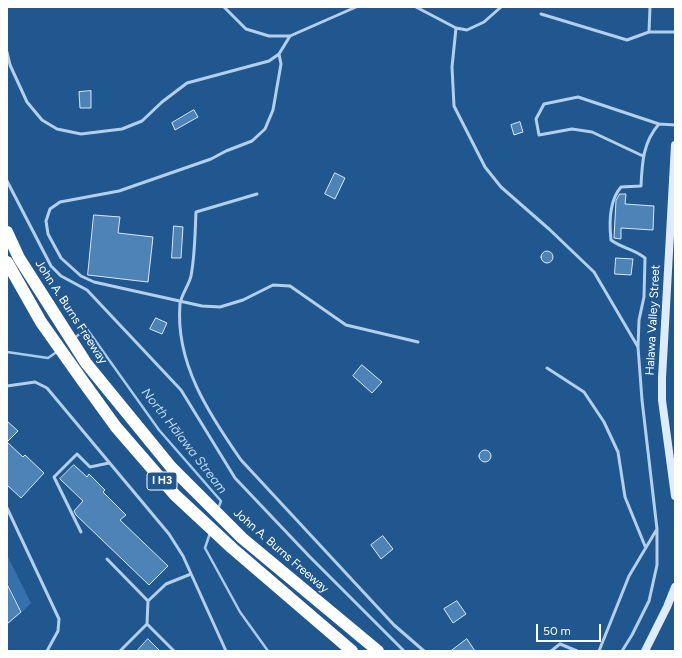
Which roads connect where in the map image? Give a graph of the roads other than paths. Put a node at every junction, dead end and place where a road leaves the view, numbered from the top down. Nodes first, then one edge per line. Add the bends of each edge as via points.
1 (224, 7) edge
2 (356, 7) edge
3 (416, 7) edge
4 (428, 7) edge
5 (501, 7) edge
6 (650, 7) edge
7 (426, 11) junction
8 (541, 14) dead end
9 (456, 28) junction
10 (649, 32) junction
11 (675, 32) edge
12 (290, 36) junction
13 (7, 52) edge
14 (280, 54) junction
15 (659, 124) junction
16 (675, 125) edge
17 (675, 145) edge
18 (643, 156) junction
19 (7, 180) edge
20 (257, 194) dead end
21 (7, 232) edge
22 (7, 262) edge
23 (180, 302) junction
24 (418, 342) dead end
25 (638, 347) junction
26 (547, 368) dead end
27 (7, 386) edge
28 (109, 463) junction
29 (675, 496) edge
30 (7, 508) edge
31 (657, 529) junction
32 (81, 532) dead end
33 (645, 546) junction
34 (107, 559) dead end
35 (191, 574) junction
36 (675, 587) edge
37 (148, 601) junction
38 (147, 624) junction
39 (47, 651) edge
40 (120, 651) edge
41 (174, 651) edge
42 (226, 651) edge
43 (352, 651) edge
44 (378, 651) edge
45 (404, 651) edge
46 (424, 651) edge
47 (551, 651) edge
48 (577, 651) edge
49 (599, 651) edge
50 (622, 651) edge
51 (644, 651) edge

1 - 12 lane via 246,29 269,36
2 - 12 lane
3 - 7 lane
4 - 7 lane
5 - 9 lane via 484,22 466,30
6 - 10 lane
7 - 9 lane
8 - 10 lane via 627,40
9 - 25 lane via 452,67 454,106 485,167 501,187 594,272
10 - 11 lane
12 - 14 lane
13 - 14 lane via 10,65 27,102 42,120 57,129 81,134 122,129 142,121 187,83 269,62
14 - 23 lane via 281,64 273,110 265,129 252,142 119,191 60,202 50,209 46,220 48,234 62,258 81,276 94,282
15 - 16 lane
15 - 18 lane via 651,133
15 - 18 lane via 578,97 544,104 536,118 539,135 572,129 592,132
17 - 29 street, Halawa Valley Street via 662,400
18 - 25 lane via 641,186 621,187 613,196 610,228 611,240 619,246 636,250 646,258
19 - 45 lane via 51,266 61,276 86,290 181,390 235,478
20 - 23 lane via 196,212 191,275
21 - 44 highway, John A. Burns Freeway / I H3 via 25,267 86,363 171,467 242,538
22 - 43 highway, I H3 via 41,322 86,386 116,427 175,495 232,548
23 - 24 lane via 220,307 243,300 273,285 290,286 346,326
23 - 46 lane via 180,322 186,359 194,383 220,430 237,454 394,625
25 - 31 lane
26 - 33 lane via 584,392 604,422 618,452 625,497
27 - 28 lane via 35,382 42,384
28 - 32 lane via 90,467 77,454 54,477
28 - 35 lane via 169,534
30 - 39 lane via 59,619 58,631
31 - 33 lane
31 - 50 lane via 657,565 648,601
33 - 49 lane via 629,576
34 - 37 lane
35 - 37 lane via 166,584
35 - 42 lane
36 - 51 street
37 - 38 lane
38 - 40 lane
38 - 41 lane
47 - 48 lane via 560,644

